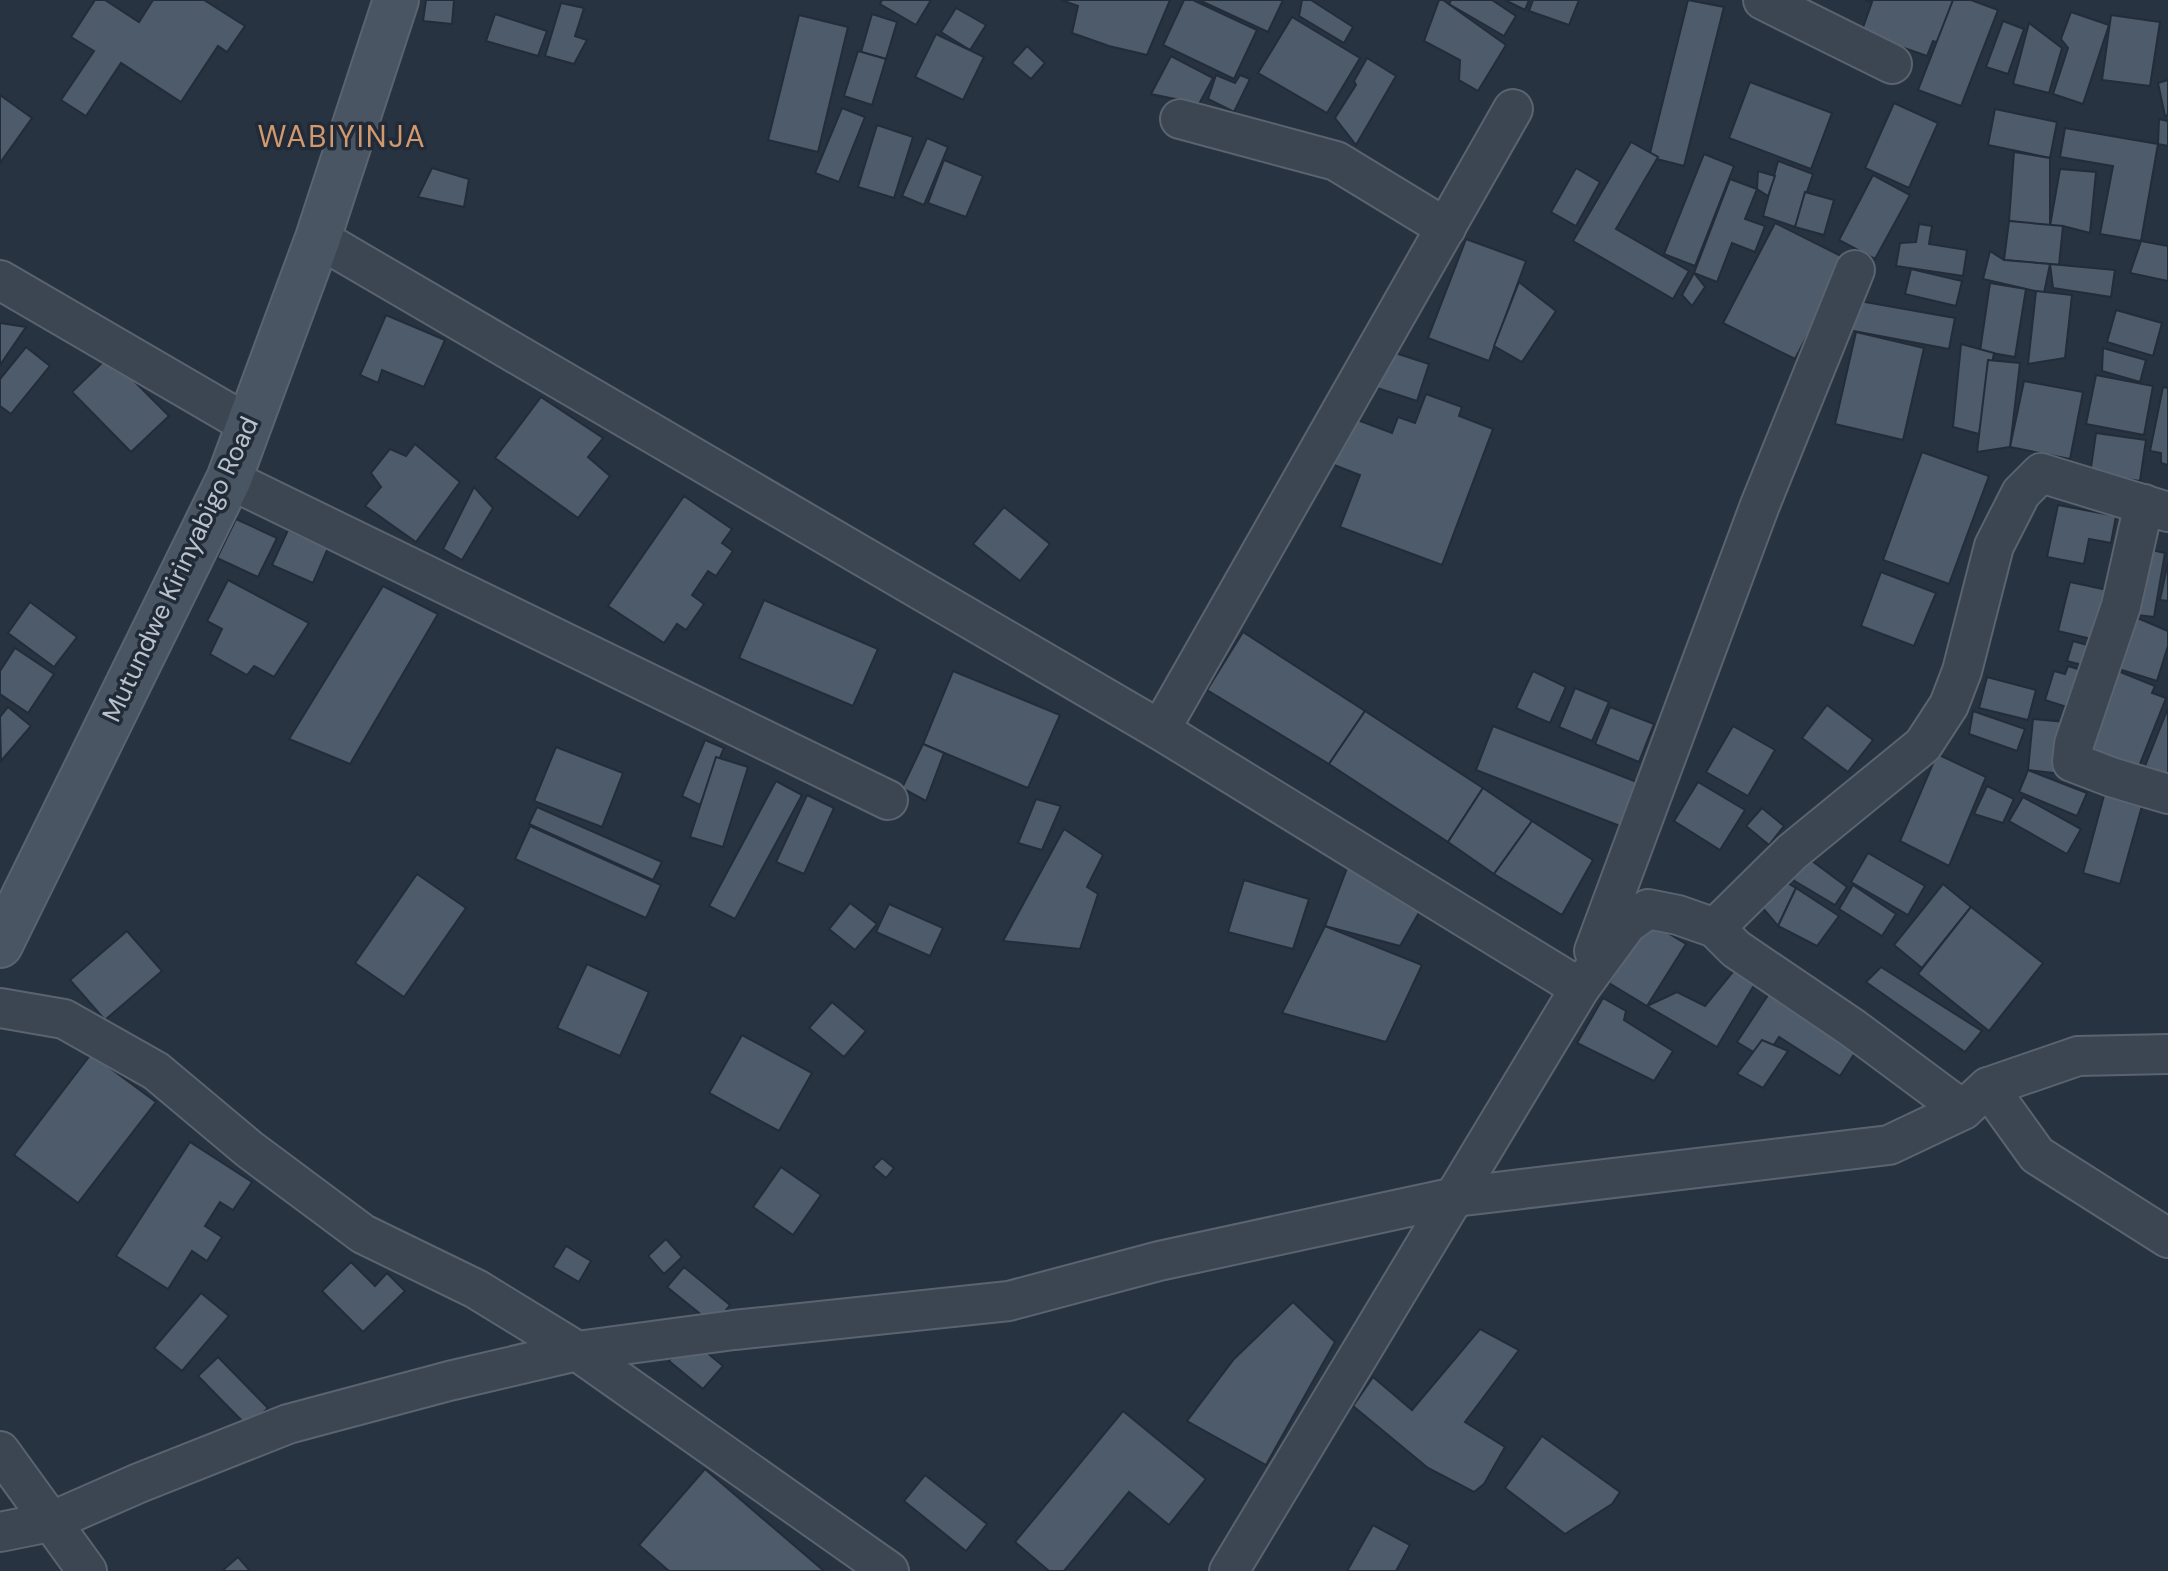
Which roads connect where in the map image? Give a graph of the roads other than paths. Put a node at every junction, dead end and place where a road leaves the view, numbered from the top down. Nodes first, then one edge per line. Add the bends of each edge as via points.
1 (396, 0) edge
2 (1763, 0) edge
3 (1892, 64) dead end
4 (1513, 109) dead end
5 (1180, 119) dead end
6 (1446, 228) junction
7 (318, 238) junction
8 (1855, 270) dead end
9 (0, 280) edge
10 (249, 425) junction
11 (229, 479) junction
12 (2156, 508) edge
13 (1160, 730) junction
14 (2168, 794) edge
15 (888, 800) dead end
16 (1715, 928) junction
17 (0, 945) edge
18 (1580, 988) junction
19 (0, 1008) edge
20 (2168, 1054) edge
21 (1976, 1098) junction
22 (1455, 1197) junction
23 (2168, 1238) edge
24 (577, 1351) junction
25 (0, 1451) edge
26 (50, 1522) junction
27 (0, 1532) edge
28 (87, 1571) edge
29 (889, 1571) edge
30 (1229, 1571) edge

1 - 7 street, Mutundwe Kirinyabigo Road
2 - 3 street
4 - 6 street
5 - 6 street via 1336,161
6 - 13 street
7 - 10 street, Mutundwe Kirinyabigo Road
7 - 13 street
8 - 18 street via 1760,505
9 - 10 street
10 - 11 street, Mutundwe Kirinyabigo Road
11 - 15 street
11 - 17 street, Mutundwe Kirinyabigo Road
12 - 14 street via 2072,757 2077,766
12 - 16 street via 2041,473 2021,493 1994,546 1962,671 1949,705 1923,745 1792,852
13 - 18 street
16 - 18 street via 1648,909 1627,924
16 - 21 street via 1736,949 1854,1029
18 - 22 street
19 - 24 street via 64,1019 156,1071 363,1234 476,1289
20 - 21 street via 2078,1056
21 - 22 street via 1889,1145
21 - 23 street via 2037,1155
22 - 24 street via 1159,1261 1009,1301
22 - 30 street
24 - 26 street via 288,1424
24 - 29 street
25 - 26 street
26 - 27 street
26 - 28 street

